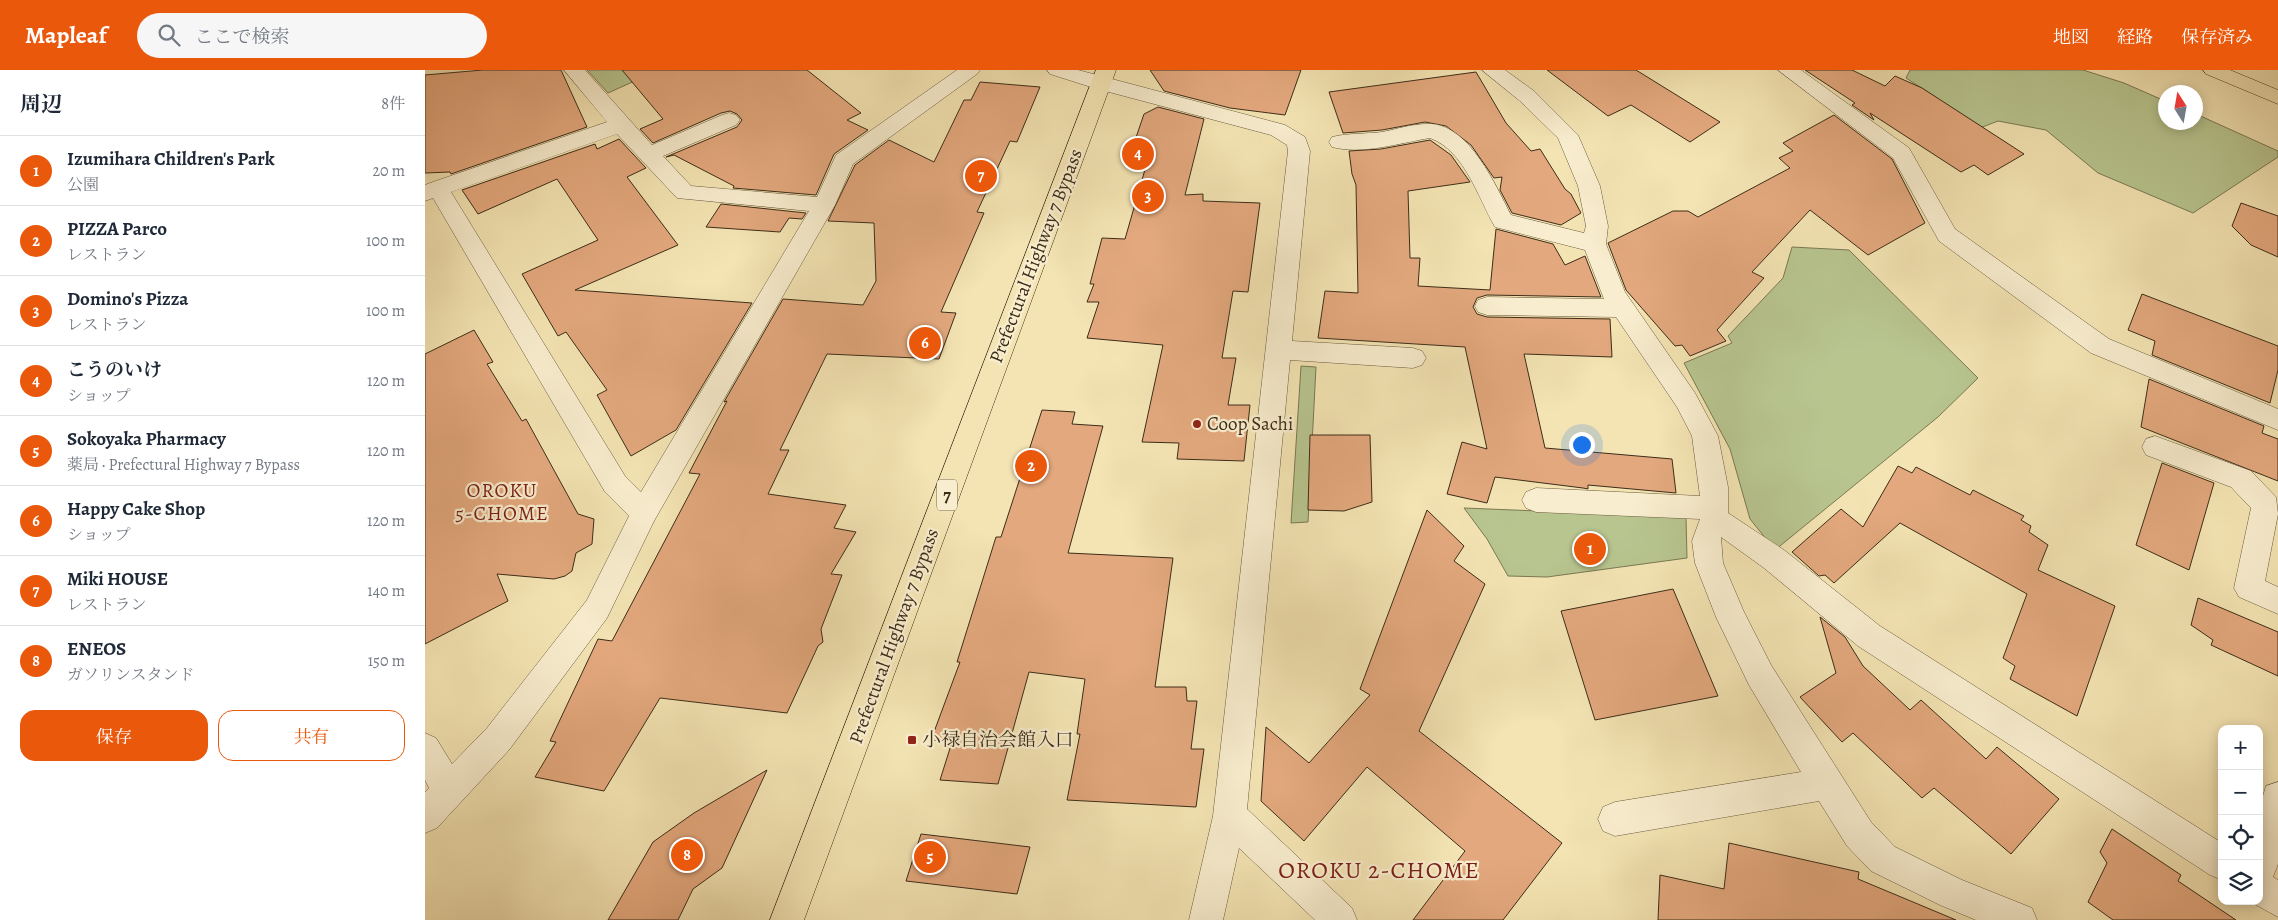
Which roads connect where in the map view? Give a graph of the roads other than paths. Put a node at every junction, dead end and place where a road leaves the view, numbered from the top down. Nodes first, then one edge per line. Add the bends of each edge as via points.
1 (574, 70) edge
2 (970, 70) edge
3 (1057, 70) edge
4 (1492, 70) edge
5 (1788, 70) edge
6 (2213, 70) edge
7 (1103, 77) edge
8 (2278, 98) edge
9 (729, 120) dead end
10 (621, 125) junction
11 (1340, 142) dead end
12 (649, 154) junction
13 (431, 191) edge
14 (824, 205) junction
15 (1594, 244) junction
16 (1487, 306) dead end
17 (1623, 308) junction
18 (1278, 350) junction
19 (1413, 358) dead end
20 (2278, 420) edge
21 (2155, 447) dead end
22 (1536, 500) dead end
23 (644, 514) junction
24 (1714, 514) junction
25 (2278, 601) edge
26 (425, 749) edge
27 (1827, 784) junction
28 (449, 791) junction
29 (2278, 798) edge
30 (425, 816) edge
31 (1230, 816) junction
32 (1615, 819) dead end
33 (2218, 860) edge
34 (2263, 860) edge
35 (2263, 891) edge
36 (2278, 900) edge
37 (787, 920) edge
38 (1207, 920) edge
39 (1340, 920) edge
40 (2020, 920) edge

1 - 10 street
2 - 14 street via 844,160
3 - 7 street
4 - 15 street via 1527,96 1567,135 1589,186 1597,226
5 - 20 street via 1901,153 1947,235 2100,346
6 - 8 main road
7 - 18 street via 1278,130 1297,142 1299,150
7 - 37 main road, Prefectural Highway 7 Bypass / 7
9 - 12 street
10 - 12 street
10 - 13 street
11 - 15 street via 1431,131 1440,133 1463,152 1503,221
12 - 14 street via 685,193
13 - 23 street via 615,484
14 - 23 street
15 - 17 street via 1614,295
16 - 17 street
17 - 24 street via 1686,400 1705,436 1714,487
18 - 19 street
18 - 31 street
21 - 25 street via 2241,479 2266,504 2249,588
22 - 24 street
23 - 28 street via 597,609 498,739
24 - 27 street via 1706,541 1709,563 1731,617 1760,675
24 - 33 street via 1869,636
26 - 28 street
27 - 32 street
27 - 40 street via 1859,834 1883,859 1952,893
28 - 30 street
29 - 34 street
31 - 38 street
31 - 39 street
35 - 36 street

